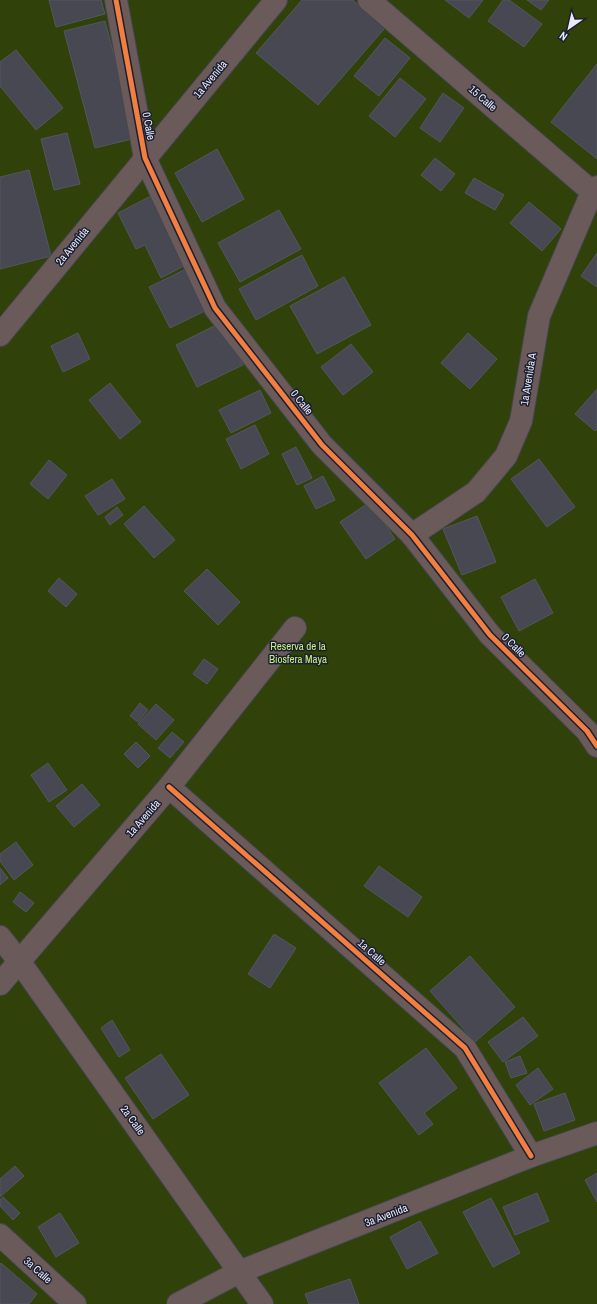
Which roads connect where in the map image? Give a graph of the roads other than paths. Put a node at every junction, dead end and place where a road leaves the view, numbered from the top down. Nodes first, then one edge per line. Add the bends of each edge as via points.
1 (116, 0) edge
2 (276, 0) edge
3 (369, 0) edge
4 (145, 158) junction
5 (595, 192) edge
6 (0, 335) edge
7 (412, 535) junction
8 (295, 628) dead end
9 (597, 746) edge
10 (169, 787) junction
11 (0, 937) edge
12 (19, 961) junction
13 (0, 984) edge
14 (597, 1133) edge
15 (531, 1156) junction
16 (0, 1235) edge
17 (240, 1272) junction
18 (75, 1304) edge
19 (178, 1304) edge
20 (262, 1304) edge

1 - 4 street, 0 Calle
2 - 4 street, 1a Avenida
3 - 5 street, 15 Calle
4 - 6 street, 2a Avenida
4 - 7 street, 0 Calle via 215,308 322,445
5 - 7 street, 1a Avenida A via 539,316 521,420 506,456 476,492
7 - 9 street, 0 Calle via 490,635 587,731
8 - 10 street, 1a Avenida
10 - 12 street, 1a Avenida
10 - 15 street, 1a Calle via 465,1048
11 - 12 street, 2a Calle
12 - 13 street, 1a Avenida
12 - 17 street, 2a Calle
14 - 15 street, 3a Avenida
15 - 17 street, 3a Avenida
16 - 18 street, 3a Calle
17 - 19 street, 3a Avenida
17 - 20 street, 2a Calle

